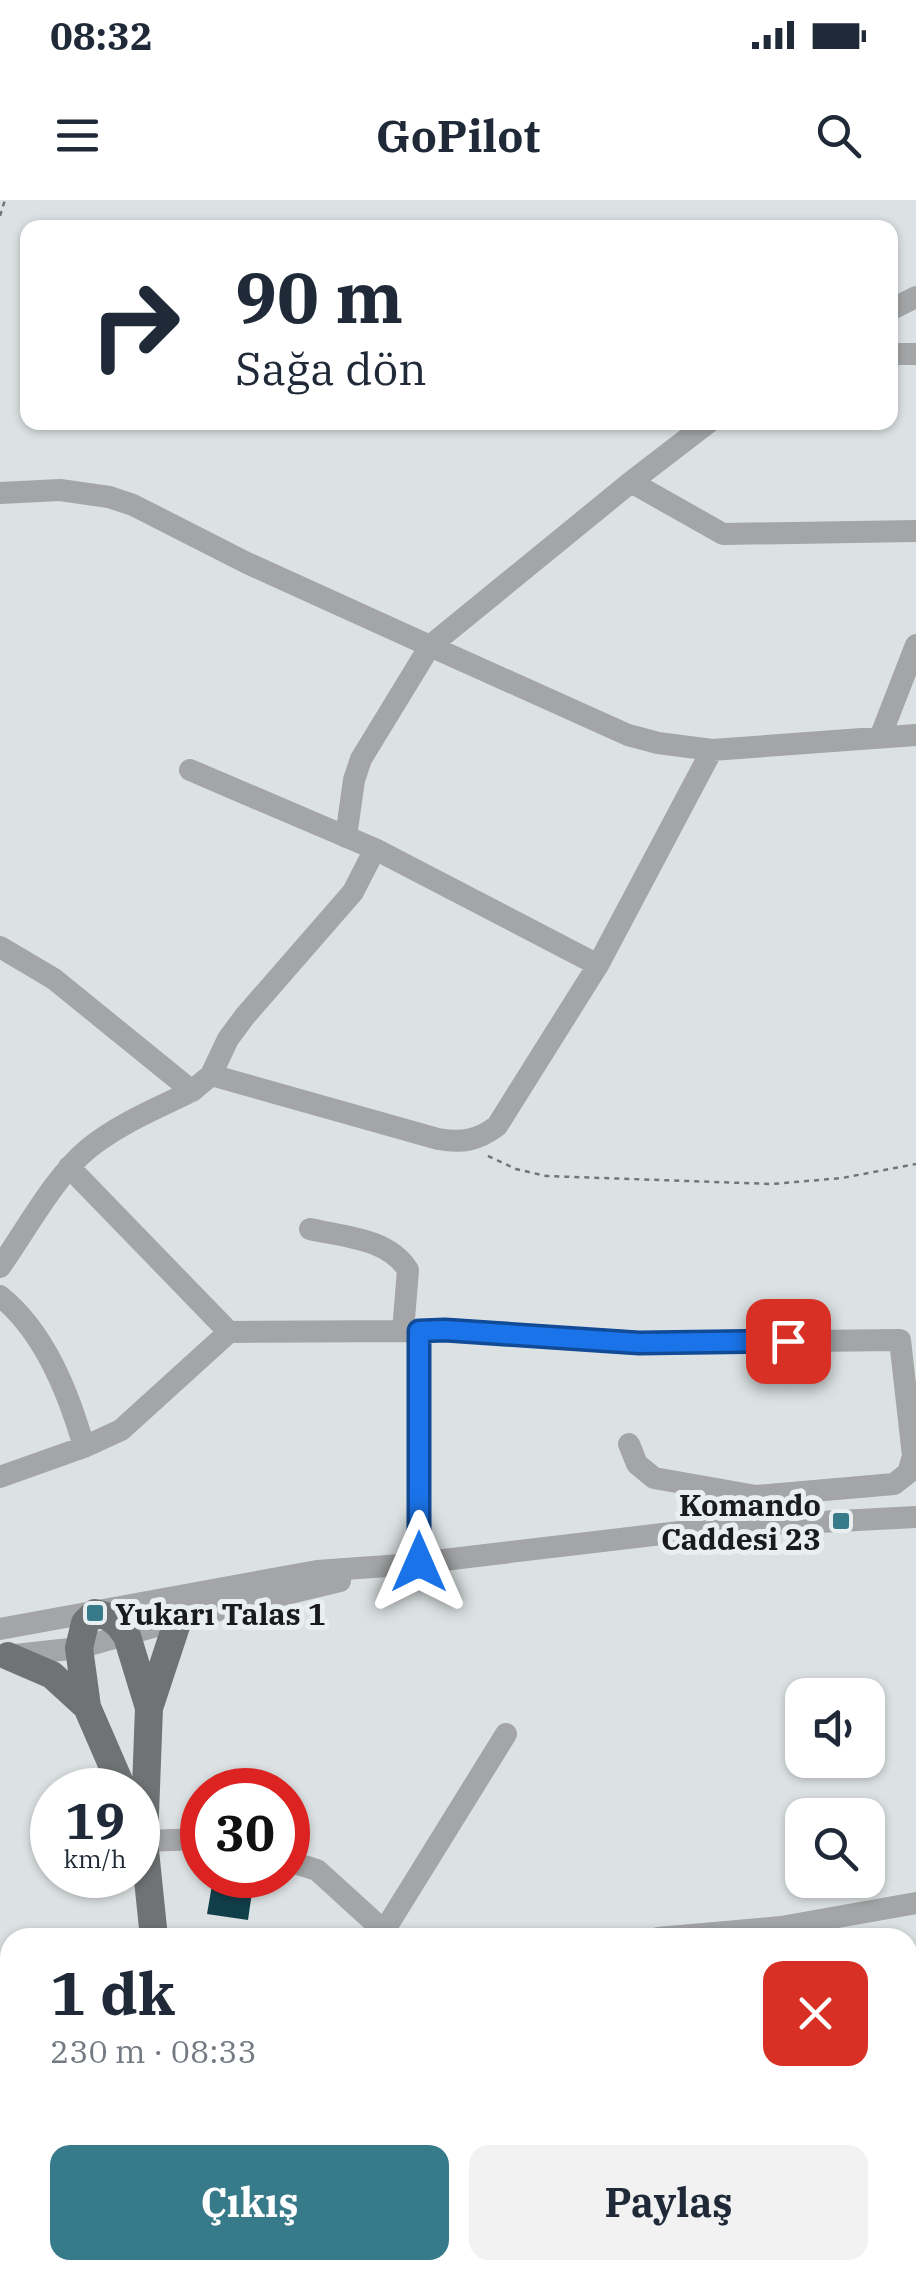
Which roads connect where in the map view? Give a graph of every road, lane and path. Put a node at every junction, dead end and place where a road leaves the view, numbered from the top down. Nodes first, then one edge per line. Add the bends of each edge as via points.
1 (5, 200) edge
2 (0, 216) edge
3 (699, 430) edge
4 (631, 482) junction
5 (0, 492) edge
6 (916, 531) edge
7 (916, 644) edge
8 (430, 646) junction
9 (916, 734) edge
10 (881, 736) junction
11 (712, 750) junction
12 (190, 770) dead end
13 (346, 837) junction
14 (375, 849) junction
15 (0, 947) edge
16 (598, 965) junction
17 (211, 1075) junction
18 (192, 1091) junction
19 (470, 1141) junction
20 (916, 1164) edge
21 (69, 1167) junction
22 (310, 1230) dead end
23 (0, 1267) edge
24 (0, 1296) edge
25 (411, 1331) junction
26 (230, 1332) junction
27 (908, 1339) edge
28 (629, 1444) dead end
29 (84, 1447) junction
30 (0, 1476) edge
31 (916, 1518) edge
32 (410, 1564) junction
33 (95, 1613) junction
34 (178, 1620) junction
35 (127, 1636) junction
36 (3, 1647) edge
37 (78, 1648) junction
38 (87, 1707) junction
39 (149, 1708) junction
40 (506, 1734) dead end
41 (113, 1768) edge
42 (145, 1768) edge
43 (310, 1868) edge
44 (149, 1898) edge
45 (916, 1903) edge
46 (153, 1928) edge
47 (379, 1928) edge
48 (389, 1928) edge
49 (769, 1928) edge

1 - 2 path
3 - 4 street
4 - 6 street via 723,534
4 - 8 street
5 - 8 street via 60,490 134,505
7 - 10 street
8 - 11 street via 628,734
8 - 13 street via 361,759
9 - 10 street
10 - 11 street
11 - 16 street
12 - 13 street
13 - 14 street
14 - 16 street
14 - 17 street via 353,892 244,1016
15 - 18 street via 54,980
16 - 19 street via 497,1126
17 - 18 street
17 - 19 street
18 - 21 street via 104,1137
19 - 20 path via 504,1164 546,1176 772,1184
21 - 23 street
21 - 26 street
22 - 25 street via 396,1254 408,1270
24 - 29 street via 55,1370
25 - 26 street
25 - 27 street via 639,1343
25 - 32 street
26 - 29 street via 120,1430
27 - 28 street via 913,1456 908,1473 894,1484 756,1496 654,1478 636,1464
29 - 30 street
31 - 32 street via 721,1527
32 - 33 street via 317,1571
32 - 34 street
33 - 35 main road via 109,1616
33 - 36 street
33 - 37 main road
34 - 35 street
34 - 39 main road
35 - 37 street
35 - 39 main road
36 - 37 street
36 - 38 main road via 52,1675
37 - 38 main road
38 - 41 main road
39 - 42 main road
40 - 48 street
43 - 47 street
44 - 46 main road
45 - 49 street

